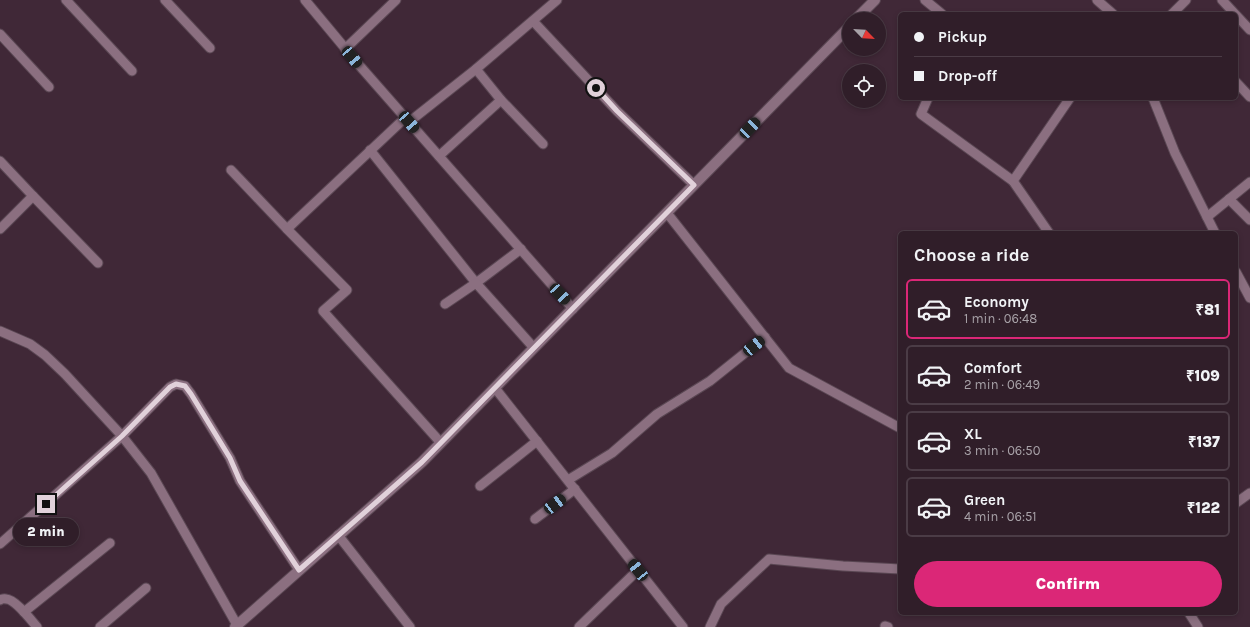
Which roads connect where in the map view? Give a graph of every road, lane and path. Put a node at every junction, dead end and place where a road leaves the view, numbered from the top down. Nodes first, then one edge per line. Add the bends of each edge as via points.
1 (66, 0) edge
2 (165, 0) edge
3 (396, 0) edge
4 (557, 0) edge
5 (876, 0) edge
6 (925, 0) edge
7 (1097, 0) edge
8 (1186, 0) edge
9 (1222, 0) edge
10 (310, 2) edge
11 (863, 12) edge
12 (940, 12) edge
13 (1112, 12) edge
14 (1174, 12) edge
15 (1234, 12) edge
16 (1238, 16) edge
17 (532, 21) junction
18 (1250, 30) edge
19 (0, 34) edge
20 (842, 34) edge
21 (210, 48) dead end
22 (345, 49) junction
23 (476, 69) junction
24 (132, 71) dead end
25 (1238, 84) edge
26 (49, 87) dead end
27 (1250, 97) edge
28 (501, 100) junction
29 (927, 100) edge
30 (1069, 100) edge
31 (1154, 100) edge
32 (407, 120) junction
33 (543, 144) dead end
34 (370, 150) junction
35 (439, 156) junction
36 (0, 161) edge
37 (231, 170) dead end
38 (1013, 181) junction
39 (1250, 182) edge
40 (694, 185) junction
41 (34, 196) junction
42 (1229, 199) junction
43 (667, 214) junction
44 (1207, 217) junction
45 (1250, 220) edge
46 (287, 228) junction
47 (0, 229) edge
48 (1048, 231) edge
49 (1214, 231) edge
50 (520, 250) junction
51 (98, 264) dead end
52 (1238, 276) edge
53 (476, 283) junction
54 (1250, 298) edge
55 (445, 304) dead end
56 (574, 308) junction
57 (0, 331) edge
58 (765, 337) junction
59 (534, 348) junction
60 (495, 388) junction
61 (898, 427) edge
62 (122, 436) junction
63 (537, 441) junction
64 (441, 443) junction
65 (568, 480) junction
66 (480, 486) dead end
67 (574, 489) junction
68 (1250, 493) edge
69 (1238, 502) edge
70 (535, 518) dead end
71 (338, 535) junction
72 (110, 543) dead end
73 (0, 544) edge
74 (898, 569) edge
75 (299, 570) junction
76 (638, 570) junction
77 (146, 588) dead end
78 (0, 600) edge
79 (24, 612) junction
80 (1190, 615) edge
81 (236, 626) edge
82 (37, 627) edge
83 (100, 627) edge
84 (410, 627) edge
85 (579, 627) edge
86 (683, 627) edge
87 (710, 627) edge
88 (1198, 627) edge

1 - 24 street
2 - 21 street
3 - 22 street
4 - 17 street
5 - 11 street
6 - 12 street
7 - 13 street
8 - 14 street
9 - 15 street
10 - 22 street
16 - 18 street
17 - 23 street
17 - 40 street via 617,111
19 - 26 street
20 - 40 street
22 - 32 street
23 - 28 street
23 - 32 street
25 - 27 street
28 - 33 street
28 - 35 street
29 - 38 street via 921,114
30 - 38 street
31 - 44 street via 1175,153
32 - 34 street
32 - 35 street
34 - 46 street
34 - 53 street
35 - 50 street
36 - 41 street
37 - 46 street
38 - 48 street
39 - 42 street
40 - 43 street
41 - 47 street
41 - 51 street
42 - 44 street
42 - 45 street
43 - 56 street
43 - 58 street
44 - 49 street
46 - 64 street via 347,290 323,311
50 - 53 street
50 - 56 street
52 - 54 street
53 - 55 street
53 - 59 street
56 - 59 street
57 - 62 street via 30,344 45,355
58 - 61 street via 789,368
58 - 65 street via 710,381 657,414 612,453
59 - 60 street
60 - 63 street
60 - 64 street
62 - 73 street
62 - 75 street via 170,387 176,384 185,386 230,458 240,481
62 - 81 street via 151,473
63 - 65 street
63 - 66 street
64 - 71 street
65 - 67 street
67 - 70 street
67 - 76 street
68 - 69 street
71 - 75 street
71 - 84 street
72 - 79 street
74 - 87 street via 769,559 721,604
75 - 81 street
76 - 85 street
76 - 86 street
77 - 83 street
78 - 79 street via 11,600
79 - 82 street
80 - 88 street

